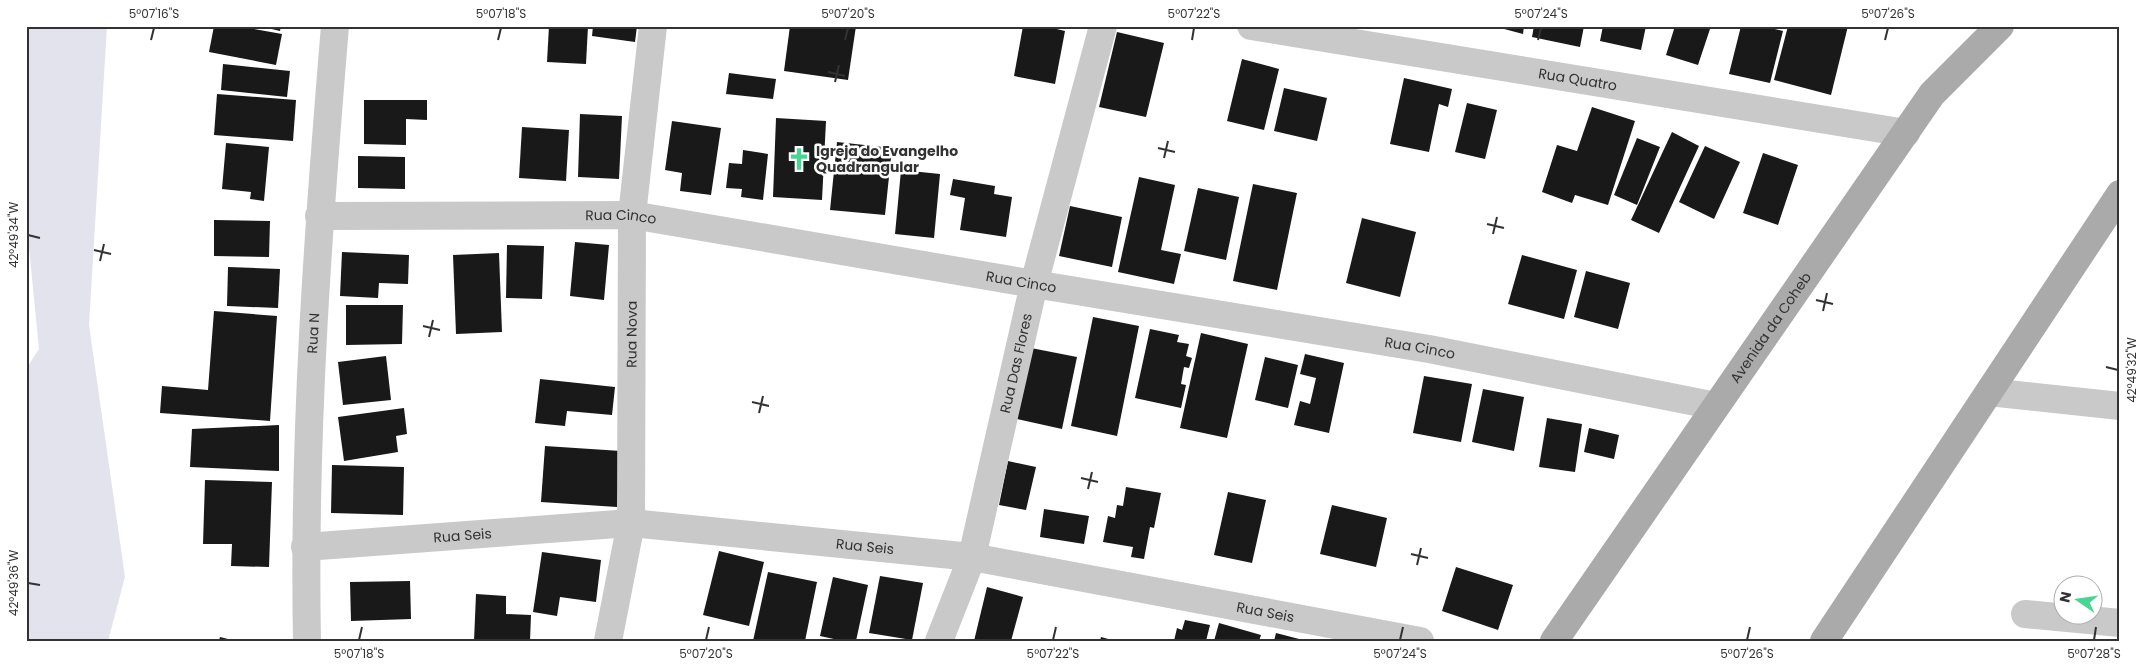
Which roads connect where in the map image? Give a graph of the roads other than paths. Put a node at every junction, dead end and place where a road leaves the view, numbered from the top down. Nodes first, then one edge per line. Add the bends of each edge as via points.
1 (335, 26) edge
2 (653, 26) edge
3 (1103, 26) edge
4 (1251, 26) edge
5 (2000, 26) edge
6 (1906, 133) junction
7 (2116, 205) edge
8 (632, 215) junction
9 (319, 216) junction
10 (1034, 284) junction
11 (1989, 392) junction
12 (1716, 406) junction
13 (2120, 406) edge
14 (631, 522) junction
15 (305, 547) junction
16 (972, 557) junction
17 (2025, 614) dead end
18 (2120, 623) edge
19 (307, 641) edge
20 (608, 641) edge
21 (939, 641) edge
22 (1420, 641) edge
23 (1554, 641) edge
24 (1824, 641) edge

1 - 9 street, Rua N
2 - 8 street, Rua Nova
3 - 10 street, Rua Das Flores
4 - 6 street, Rua Quatro
5 - 6 main road, Avenida da Coheb via 1932,94
6 - 12 main road, Avenida da Coheb
7 - 11 main road
8 - 9 street, Rua Cinco
8 - 10 street, Rua Cinco
8 - 14 street, Rua Nova
9 - 15 street, Rua N
10 - 12 street, Rua Cinco via 1429,349
10 - 16 street, Rua Das Flores
11 - 13 street
11 - 24 main road
12 - 23 main road, Avenida da Coheb
14 - 15 street, Rua Seis
14 - 16 street, Rua Seis
14 - 20 street, Rua Nova
15 - 19 street, Rua N
16 - 21 street, Rua Das Flores
16 - 22 street, Rua Seis
17 - 18 street

